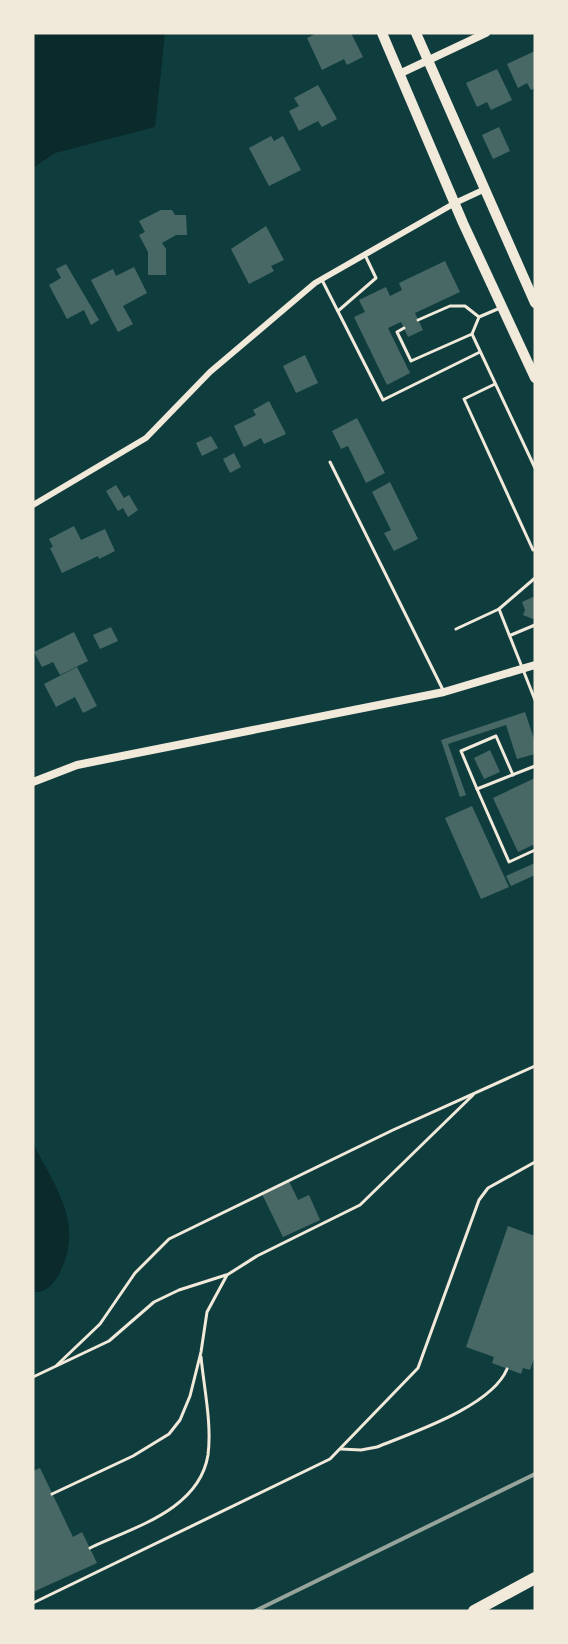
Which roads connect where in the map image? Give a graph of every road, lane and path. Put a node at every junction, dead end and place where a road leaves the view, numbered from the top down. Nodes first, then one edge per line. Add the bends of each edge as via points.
1 (382, 33) edge
2 (416, 33) edge
3 (486, 33) edge
4 (427, 61) junction
5 (399, 74) junction
6 (483, 190) junction
7 (455, 203) junction
8 (365, 255) junction
9 (322, 280) junction
10 (535, 303) edge
11 (502, 307) junction
12 (338, 311) junction
13 (479, 317) junction
14 (418, 320) dead end
15 (404, 328) dead end
16 (472, 334) junction
17 (480, 352) junction
18 (535, 378) edge
19 (495, 384) junction
20 (330, 462) dead end
21 (535, 468) edge
22 (33, 505) edge
23 (533, 550) dead end
24 (535, 578) edge
25 (535, 586) edge
26 (527, 587) junction
27 (499, 609) junction
28 (535, 625) edge
29 (456, 629) dead end
30 (511, 634) junction
31 (535, 665) edge
32 (523, 669) junction
33 (444, 692) junction
34 (535, 700) edge
35 (535, 765) edge
36 (513, 775) junction
37 (33, 782) edge
38 (477, 789) junction
39 (535, 850) edge
40 (535, 1066) edge
41 (474, 1095) junction
42 (535, 1162) edge
43 (227, 1275) junction
44 (201, 1352) junction
45 (57, 1365) junction
46 (507, 1369) dead end
47 (33, 1377) edge
48 (341, 1449) junction
49 (52, 1494) dead end
50 (90, 1548) dead end
51 (535, 1578) edge
52 (33, 1603) edge
53 (474, 1611) edge

1 - 5 main road
2 - 4 main road
3 - 4 street
4 - 5 street
4 - 6 main road
5 - 7 main road
6 - 7 street
6 - 10 main road
7 - 8 street
7 - 11 main road
8 - 9 street
8 - 12 lane via 376,278
9 - 12 lane
9 - 22 street via 210,372 146,438
11 - 13 lane
11 - 18 main road
12 - 17 lane via 382,400
13 - 14 lane via 465,306 450,306
13 - 16 lane
15 - 16 lane via 397,332 411,361
16 - 17 lane
17 - 19 lane
19 - 21 lane
19 - 23 lane via 464,399
20 - 33 lane
24 - 26 lane
25 - 26 lane
26 - 27 lane
27 - 29 lane
27 - 30 lane
28 - 30 lane
30 - 32 lane
31 - 32 street
32 - 33 street
32 - 34 lane
33 - 37 street via 77,765
35 - 36 lane
36 - 38 lane
36 - 38 lane via 496,736 461,751
38 - 39 lane via 509,862
40 - 41 lane
41 - 43 lane via 360,1206 256,1256
41 - 45 lane via 393,1130 170,1239 135,1273 100,1324
42 - 48 lane via 488,1188 478,1200 418,1368
43 - 44 lane via 207,1312
43 - 45 lane via 154,1302 109,1341
44 - 49 lane via 190,1396 169,1434 133,1456
44 - 50 lane via 208,1453 196,1487 168,1511
45 - 47 lane
46 - 48 lane via 493,1390 463,1408 377,1447
48 - 52 lane via 306,1473
51 - 53 highway

